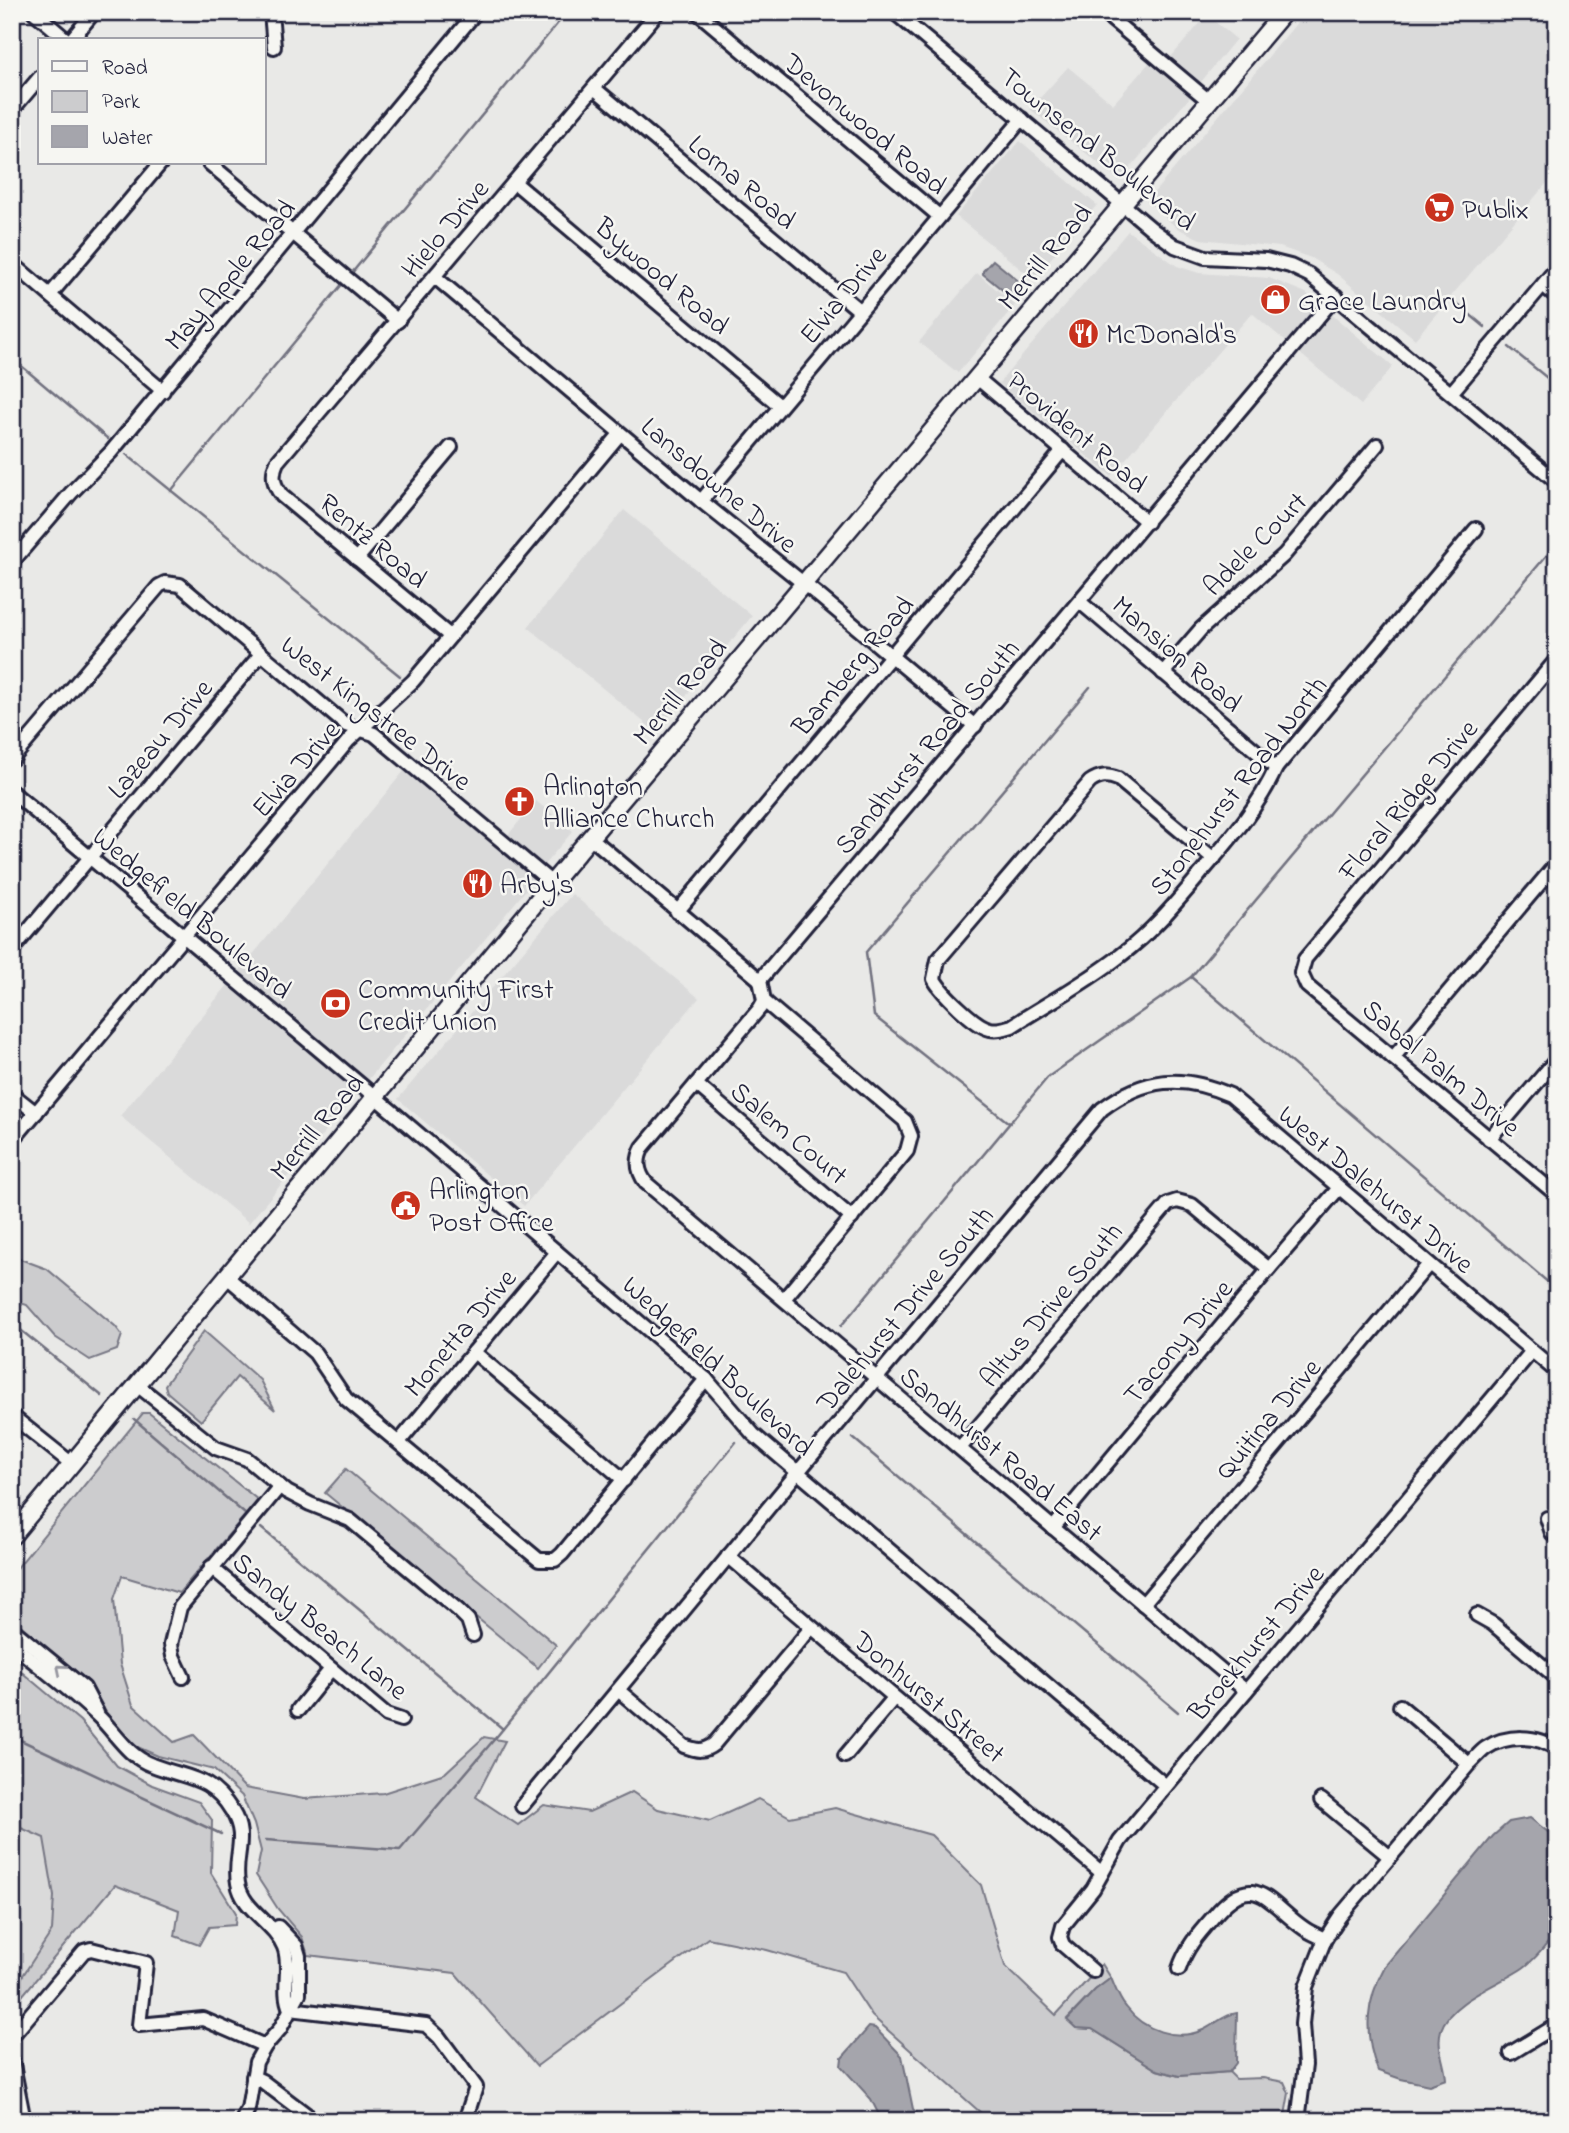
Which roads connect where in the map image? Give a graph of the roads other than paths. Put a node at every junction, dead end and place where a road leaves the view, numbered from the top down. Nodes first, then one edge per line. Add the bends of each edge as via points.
1 (34, 12) edge
2 (94, 12) edge
3 (271, 12) edge
4 (477, 12) edge
5 (657, 12) edge
6 (697, 12) edge
7 (894, 12) edge
8 (1103, 12) edge
9 (1284, 12) edge
10 (66, 38) edge
11 (71, 38) edge
12 (274, 47) dead end
13 (38, 79) edge
14 (594, 88) junction
15 (1209, 101) junction
16 (12, 110) edge
17 (1021, 119) junction
18 (160, 164) edge
19 (210, 164) edge
20 (514, 182) junction
21 (1122, 204) junction
22 (939, 216) junction
23 (294, 234) junction
24 (12, 263) edge
25 (1557, 268) edge
26 (435, 277) junction
27 (1543, 285) junction
28 (50, 295) junction
29 (1336, 296) junction
30 (1557, 297) edge
31 (860, 311) junction
32 (398, 321) junction
33 (976, 377) junction
34 (163, 391) junction
35 (1451, 393) junction
36 (780, 406) junction
37 (620, 434) junction
38 (1377, 445) dead end
39 (451, 447) dead end
40 (1063, 450) junction
41 (274, 477) joint
42 (1557, 482) edge
43 (701, 501) junction
44 (1147, 522) junction
45 (1476, 529) dead end
46 (357, 559) junction
47 (12, 562) edge
48 (803, 584) junction
49 (1080, 601) junction
50 (450, 636) junction
51 (261, 654) junction
52 (891, 656) junction
53 (1557, 659) edge
54 (1163, 673) junction
55 (975, 726) junction
56 (362, 729) junction
57 (12, 759) edge
58 (1276, 768) junction
59 (12, 792) edge
60 (590, 837) junction
61 (90, 858) junction
62 (1214, 859) junction
63 (1557, 863) edge
64 (552, 883) junction
65 (677, 912) junction
66 (184, 936) junction
67 (12, 950) edge
68 (1301, 973) joint
69 (760, 980) junction
70 (764, 1001) junction
71 (1393, 1058) junction
72 (1557, 1059) edge
73 (696, 1084) junction
74 (1149, 1084) joint
75 (12, 1094) edge
76 (374, 1096) junction
77 (36, 1113) junction
78 (1489, 1139) junction
79 (12, 1141) edge
80 (1339, 1188) junction
81 (1557, 1195) edge
82 (852, 1218) junction
83 (557, 1252) junction
84 (1429, 1264) junction
85 (1269, 1269) junction
86 (226, 1276) junction
87 (783, 1299) junction
88 (1532, 1351) junction
89 (474, 1352) junction
90 (1557, 1371) edge
91 (876, 1378) junction
92 (706, 1380) junction
93 (136, 1384) junction
94 (12, 1416) edge
95 (399, 1443) junction
96 (960, 1448) junction
97 (72, 1464) junction
98 (798, 1472) junction
99 (624, 1480) junction
100 (280, 1486) junction
101 (1547, 1518) dead end
102 (1053, 1528) junction
103 (12, 1536) edge
104 (1557, 1536) edge
105 (728, 1556) junction
106 (211, 1567) junction
107 (1143, 1604) junction
108 (1477, 1615) dead end
109 (811, 1628) junction
110 (12, 1629) edge
111 (473, 1635) dead end
112 (12, 1644) edge
113 (331, 1669) junction
114 (183, 1677) dead end
115 (1557, 1678) edge
116 (618, 1690) junction
117 (1246, 1691) junction
118 (894, 1698) junction
119 (1400, 1706) dead end
120 (298, 1710) dead end
121 (99, 1717) junction
122 (401, 1720) dead end
123 (1555, 1743) edge
124 (845, 1756) dead end
125 (1469, 1764) junction
126 (1166, 1786) junction
127 (1321, 1800) dead end
128 (522, 1806) dead end
129 (1390, 1857) junction
130 (1102, 1873) junction
131 (1325, 1939) junction
132 (1179, 1969) dead end
133 (1093, 1971) dead end
134 (290, 2009) junction
135 (1557, 2025) edge
136 (12, 2036) edge
137 (265, 2046) junction
138 (1511, 2053) dead end
139 (12, 2060) edge
140 (253, 2077) junction
141 (1300, 2120) edge
142 (24, 2121) edge
143 (243, 2121) edge
144 (315, 2121) edge
145 (465, 2121) edge

1 - 10 street
2 - 11 street
3 - 12 street
4 - 23 street, May Apple Road
5 - 14 street, Hielo Drive
6 - 22 street, Devonwood Road
7 - 17 street, Townsend Boulevard
8 - 15 street
9 - 15 main road, Merrill Road
13 - 16 street
14 - 20 street, Hielo Drive
14 - 31 street, Lorna Road
15 - 21 main road, Merrill Road
17 - 21 street, Townsend Boulevard
17 - 22 street, Elvia Drive
18 - 28 street
19 - 23 street
20 - 26 street, Hielo Drive
20 - 36 street, Bywood Road
21 - 29 street, Townsend Boulevard via 1175,246 1205,257 1290,266
21 - 33 main road, Merrill Road
22 - 31 street, Elvia Drive
23 - 32 street
23 - 34 street, May Apple Road
24 - 28 street
25 - 27 street
26 - 32 street, Hielo Drive
26 - 37 street, Lansdowne Drive
27 - 30 street
27 - 35 street
28 - 34 street
29 - 35 street, Townsend Boulevard
29 - 44 street, Sandhurst Road South
31 - 36 street, Elvia Drive
32 - 41 street, Hielo Drive via 277,462
33 - 40 street, Provident Road
33 - 48 main road, Merrill Road
34 - 47 street, May Apple Road
35 - 42 street, Townsend Boulevard
36 - 43 street, Elvia Drive
37 - 43 street, Lansdowne Drive
37 - 50 street, Elvia Drive
38 - 54 street, Adele Court via 1284,555 1200,629
39 - 46 street
40 - 44 street, Provident Road
40 - 52 street, Bamberg Road
41 - 46 street, Rentz Road via 282,496
43 - 48 street, Lansdowne Drive
44 - 49 street, Sandhurst Road South
45 - 58 street, Stonehurst Road North
46 - 50 street, Rentz Road
48 - 52 street, Lansdowne Drive
48 - 60 main road, Merrill Road
49 - 54 street, Mansion Road
49 - 55 street, Sandhurst Road South
50 - 56 street, Elvia Drive via 413,681
51 - 56 street, West Kingstree Drive via 346,725
51 - 57 street, West Kingstree Drive via 180,585 159,586
51 - 61 street, Lazeau Drive
52 - 55 street, Lansdowne Drive
52 - 65 street, Bamberg Road
53 - 68 street, Floral Ridge Drive via 1305,959
54 - 58 street, Mansion Road
55 - 69 street, Sandhurst Road South
56 - 64 street, West Kingstree Drive via 374,734
56 - 66 street, Elvia Drive
58 - 62 street, Stonehurst Road North via 1250,816
59 - 61 street, Wedgefield Boulevard
60 - 64 main road, Merrill Road
60 - 65 street
61 - 66 street, Wedgefield Boulevard
61 - 67 street, Lazeau Drive
62 - 62 street, Stonehurst Road North via 1163,919 1118,958 1012,1026 1000,1030 982,1026 934,979 938,960 1099,776 1118,779
63 - 71 street
64 - 76 main road, Merrill Road
65 - 69 street
66 - 76 street, Wedgefield Boulevard
66 - 77 street, Elvia Drive
68 - 71 street, Sabal Palm Drive via 1307,986
69 - 70 street
70 - 73 street
70 - 82 street via 905,1121 911,1136 907,1151
71 - 78 street, Sabal Palm Drive
72 - 78 street
73 - 82 street, Salem Court
73 - 87 street, Sandhurst Road East via 643,1147 640,1175
74 - 80 street, West Dalehurst Drive via 1189,1081 1230,1096
74 - 91 street, Dalehurst Drive South via 1102,1110
75 - 77 street
76 - 83 street, Wedgefield Boulevard
76 - 86 main road, Merrill Road
77 - 79 street, Elvia Drive
78 - 81 street, Sabal Palm Drive
80 - 84 street, West Dalehurst Drive
80 - 85 street, Tacony Drive
82 - 87 street
83 - 89 street, Monetta Drive
83 - 92 street, Wedgefield Boulevard
84 - 88 street, West Dalehurst Drive
84 - 107 street, Quitina Drive
85 - 96 street, Altus Drive South via 1192,1205 1182,1201 1168,1204
85 - 102 street, Tacony Drive
86 - 93 main road, Merrill Road
86 - 95 street via 315,1353 346,1399
87 - 91 street, Sandhurst Road East
88 - 90 street, West Dalehurst Drive
88 - 117 street, Brockhurst Drive
89 - 95 street, Monetta Drive
89 - 99 street
91 - 96 street, Sandhurst Road East
91 - 98 street, Dalehurst Drive South
92 - 98 street, Wedgefield Boulevard via 753,1434
92 - 99 street
93 - 97 main road, Merrill Road
93 - 100 street via 208,1443 247,1459
94 - 97 street
95 - 99 street via 531,1555 547,1561 562,1555
96 - 102 street, Sandhurst Road East
97 - 103 main road, Merrill Road
98 - 105 street, Dalehurst Drive South
98 - 126 street, Wedgefield Boulevard
100 - 106 street
100 - 111 street via 350,1520 458,1610
101 - 104 street
102 - 107 street, Sandhurst Road East
105 - 109 street, Donhurst Street
105 - 116 street, Dalehurst Drive South
106 - 113 street, Sandy Beach Lane
106 - 114 street via 183,1600 173,1629 173,1656
107 - 117 street, Sandhurst Road East
108 - 115 street
109 - 116 street via 706,1750 684,1746
109 - 118 street, Donhurst Street
121 -> 110 street via 84,1688
112 - 121 street
113 - 120 street
113 - 122 street, Sandy Beach Lane via 386,1714
116 - 128 street, Dalehurst Drive South
117 - 126 street, Brockhurst Drive
118 - 124 street
118 - 130 street, Donhurst Street
119 - 125 street
121 - 134 street via 136,1757 198,1778 232,1810 241,1829 238,1885 244,1899 288,1937 299,1956 299,1994
123 - 125 street via 1506,1739 1485,1748
125 - 129 street
126 - 130 street, Brockhurst Drive via 1120,1841
127 - 129 street
129 - 131 street
130 - 133 street, Brockhurst Drive via 1062,1926 1060,1937
131 - 132 street via 1306,1930 1265,1896 1238,1894 1224,1903 1185,1950
131 - 141 street via 1306,1987
134 - 137 street
134 - 145 street via 426,2025 476,2087
135 - 138 street
136 - 137 street via 84,1951 91,1949 146,1963 139,2025 203,2019
137 - 140 street
139 - 142 street
140 - 143 street
140 - 144 street

